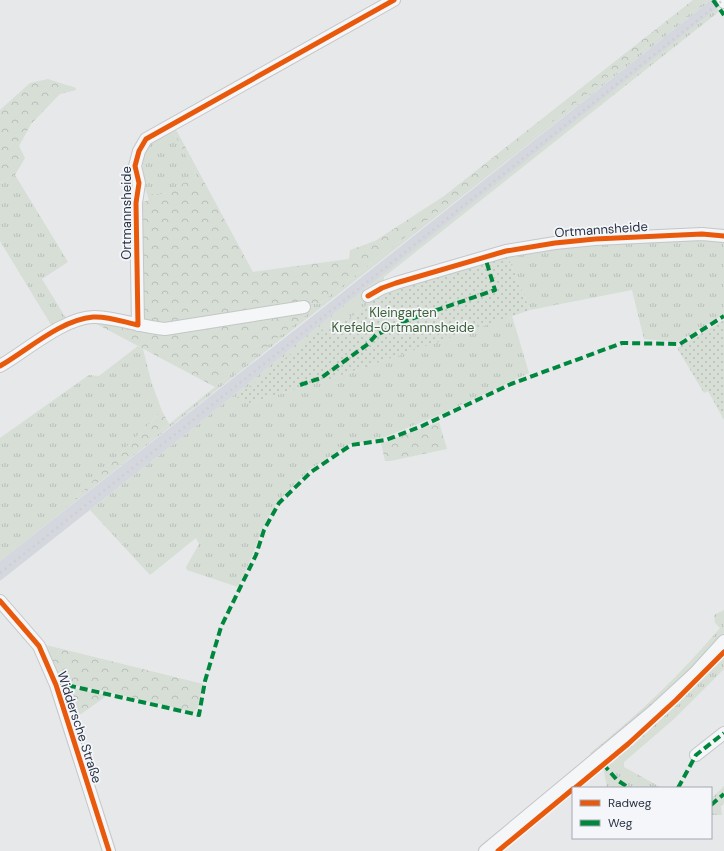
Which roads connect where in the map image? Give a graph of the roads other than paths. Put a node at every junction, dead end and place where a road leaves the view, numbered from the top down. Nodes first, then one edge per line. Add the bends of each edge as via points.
1 (394, 0) edge
2 (724, 236) edge
3 (368, 296) dead end
4 (304, 307) dead end
5 (138, 325) junction
6 (0, 366) edge
7 (0, 601) edge
8 (724, 641) edge
9 (724, 734) edge
10 (696, 755) dead end
11 (109, 851) edge
12 (485, 851) edge

1 - 5 street, Ortmannsheide via 146,139 135,166 139,184 136,202
2 - 3 street, Ortmannsheide via 702,234 595,239 506,251 396,283
4 - 5 street via 178,328
5 - 6 street via 93,317 78,320 65,325
7 - 11 street, Widdersche Straße via 40,648 56,685
8 - 12 street via 694,674 656,709
9 - 10 street

